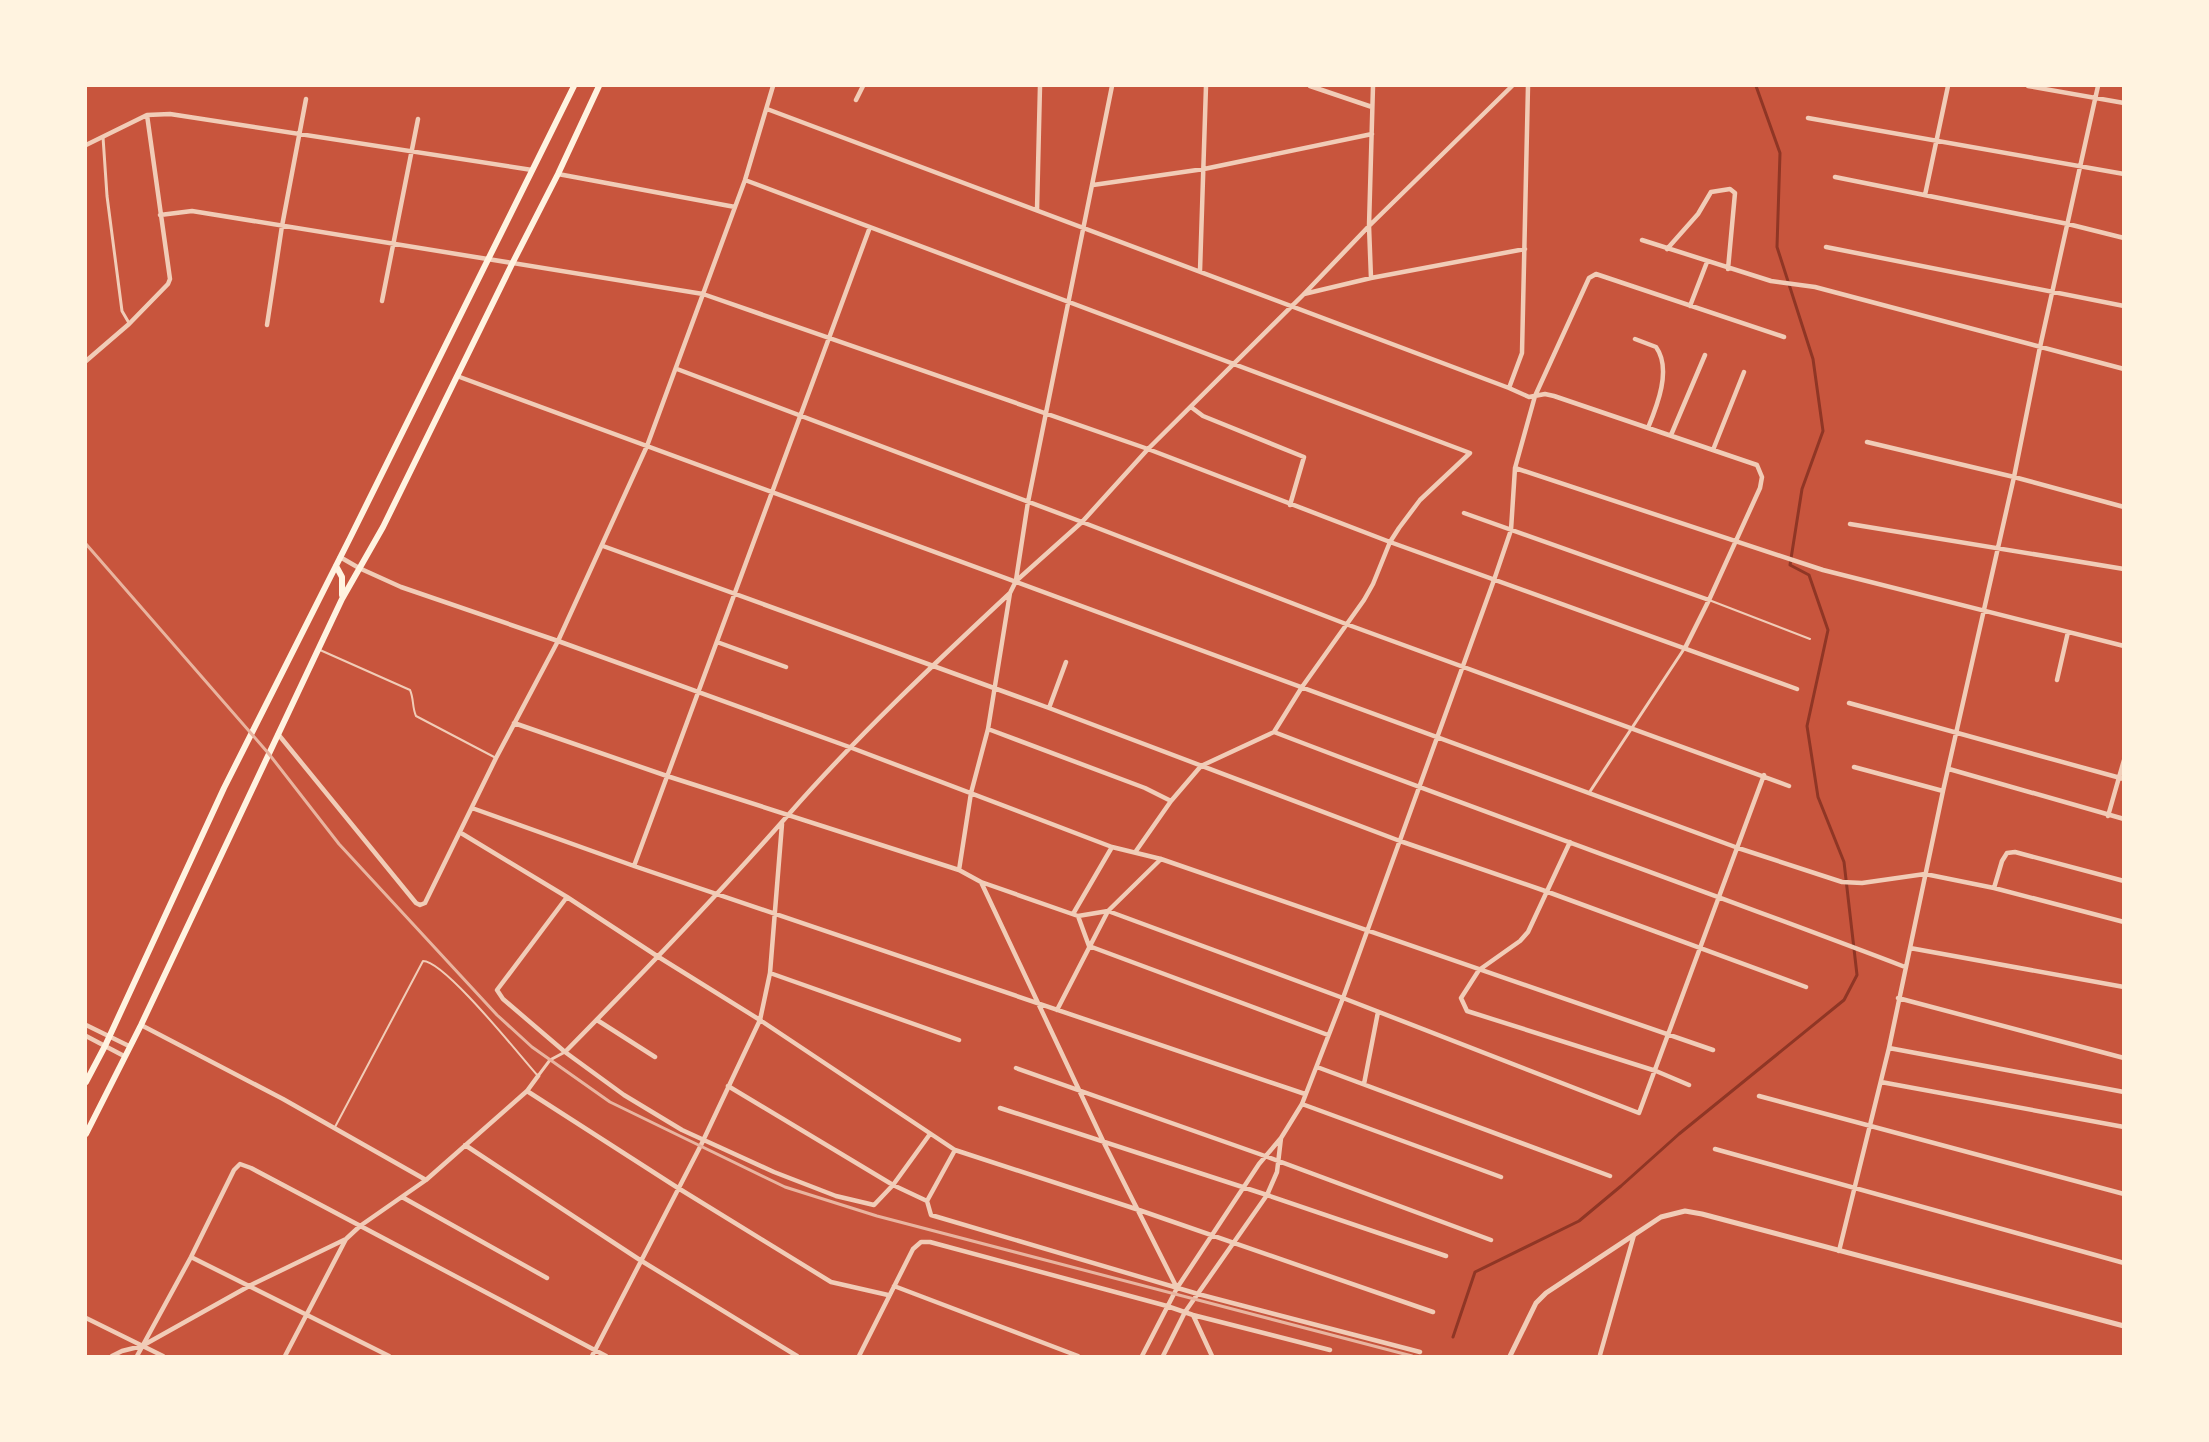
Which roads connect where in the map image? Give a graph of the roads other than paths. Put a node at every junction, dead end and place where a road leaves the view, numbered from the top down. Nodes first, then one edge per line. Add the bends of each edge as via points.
1 (574, 86) edge
2 (598, 86) edge
3 (773, 86) edge
4 (863, 86) edge
5 (1041, 86) edge
6 (1112, 86) edge
7 (1206, 86) edge
8 (1310, 86) edge
9 (1372, 86) edge
10 (1512, 86) edge
11 (1528, 86) edge
12 (1948, 86) edge
13 (2028, 86) edge
14 (2098, 86) edge
15 (306, 99) dead end
16 (2095, 99) junction
17 (856, 100) dead end
18 (2124, 103) edge
19 (1372, 107) junction
20 (766, 109) junction
21 (147, 115) junction
22 (1809, 118) dead end
23 (418, 119) dead end
24 (300, 133) junction
25 (1372, 134) junction
26 (103, 135) junction
27 (1936, 140) junction
28 (86, 145) edge
29 (412, 150) junction
30 (2081, 166) junction
31 (1204, 169) junction
32 (532, 170) junction
33 (558, 174) junction
34 (2124, 174) edge
35 (1835, 177) dead end
36 (745, 180) junction
37 (1093, 185) junction
38 (1925, 195) junction
39 (735, 207) junction
40 (1037, 210) junction
41 (160, 215) junction
42 (2068, 224) junction
43 (282, 226) junction
44 (870, 226) junction
45 (1369, 226) junction
46 (1085, 227) junction
47 (2124, 238) edge
48 (1642, 240) dead end
49 (392, 243) junction
50 (1826, 247) dead end
51 (1525, 249) junction
52 (1667, 249) junction
53 (488, 259) junction
54 (1707, 262) junction
55 (512, 264) junction
56 (1728, 268) junction
57 (1200, 271) junction
58 (1371, 278) junction
59 (2053, 292) junction
60 (703, 294) junction
61 (1304, 294) junction
62 (1070, 301) junction
63 (382, 302) dead end
64 (1292, 306) junction
65 (1690, 306) junction
66 (2124, 306) edge
67 (129, 324) junction
68 (267, 325) dead end
69 (1784, 337) dead end
70 (830, 338) junction
71 (1635, 339) dead end
72 (2040, 346) junction
73 (1706, 356) dead end
74 (86, 361) edge
75 (1232, 365) junction
76 (677, 369) junction
77 (2124, 369) edge
78 (1744, 372) dead end
79 (457, 376) junction
80 (1509, 388) junction
81 (1535, 396) junction
82 (1191, 408) junction
83 (1047, 413) junction
84 (801, 417) junction
85 (1648, 428) junction
86 (1671, 435) junction
87 (1867, 442) dead end
88 (647, 446) junction
89 (1148, 449) junction
90 (1713, 450) junction
91 (1515, 468) junction
92 (2014, 477) junction
93 (773, 491) junction
94 (1029, 502) junction
95 (1290, 505) junction
96 (2124, 507) edge
97 (1464, 513) dead end
98 (1082, 522) junction
99 (1850, 524) dead end
100 (1511, 530) junction
101 (1736, 540) junction
102 (1390, 542) junction
103 (603, 546) junction
104 (1998, 548) junction
105 (340, 557) junction
106 (336, 566) junction
107 (359, 568) junction
108 (2124, 568) edge
109 (1494, 580) junction
110 (1016, 581) junction
111 (734, 593) junction
112 (1010, 593) junction
113 (342, 599) junction
114 (1709, 600) junction
115 (1984, 611) junction
116 (1346, 624) junction
117 (2068, 632) junction
118 (1810, 639) dead end
119 (558, 641) junction
120 (717, 642) junction
121 (2124, 646) edge
122 (1685, 648) junction
123 (319, 649) junction
124 (1066, 662) dead end
125 (933, 665) junction
126 (1462, 666) junction
127 (786, 667) dead end
128 (2057, 680) dead end
129 (1302, 687) junction
130 (994, 688) junction
131 (1797, 689) dead end
132 (699, 693) junction
133 (1849, 703) dead end
134 (1049, 708) junction
135 (514, 723) junction
136 (1633, 728) junction
137 (988, 729) junction
138 (1274, 732) junction
139 (1956, 732) junction
140 (278, 734) junction
141 (1437, 735) junction
142 (852, 748) junction
143 (496, 758) junction
144 (2124, 760) edge
145 (1201, 766) junction
146 (1854, 767) dead end
147 (1948, 769) junction
148 (668, 776) junction
149 (1764, 776) junction
150 (2121, 779) edge
151 (1789, 786) dead end
152 (1419, 788) junction
153 (1943, 791) junction
154 (971, 793) junction
155 (1589, 793) junction
156 (1171, 801) junction
157 (472, 808) junction
158 (788, 816) junction
159 (2108, 816) junction
160 (2124, 819) edge
161 (782, 823) junction
162 (460, 833) junction
163 (1400, 841) junction
164 (1570, 842) junction
165 (1112, 847) junction
166 (1737, 848) junction
167 (1136, 852) junction
168 (1161, 859) junction
169 (634, 866) junction
170 (959, 870) junction
171 (1925, 874) junction
172 (2124, 881) edge
173 (981, 882) junction
174 (1994, 888) junction
175 (1548, 892) junction
176 (717, 893) junction
177 (1720, 896) junction
178 (567, 897) junction
179 (1108, 911) junction
180 (775, 914) junction
181 (1075, 915) junction
182 (2124, 922) edge
183 (1366, 931) junction
184 (1089, 946) junction
185 (1701, 948) junction
186 (1910, 948) junction
187 (657, 956) junction
188 (1905, 967) junction
189 (1479, 970) junction
190 (770, 973) junction
191 (1806, 987) dead end
192 (2124, 987) edge
193 (1343, 998) junction
194 (1898, 998) junction
195 (1040, 1004) junction
196 (1057, 1010) junction
197 (1378, 1012) junction
198 (597, 1020) junction
199 (760, 1020) junction
200 (86, 1025) edge
201 (141, 1025) junction
202 (1670, 1034) junction
203 (1328, 1035) junction
204 (86, 1036) edge
205 (109, 1037) junction
206 (959, 1040) dead end
207 (105, 1046) junction
208 (129, 1046) junction
209 (1889, 1048) junction
210 (1713, 1050) dead end
211 (565, 1052) junction
212 (124, 1056) junction
213 (654, 1057) dead end
214 (2124, 1058) edge
215 (1317, 1067) junction
216 (1016, 1068) dead end
217 (1656, 1071) junction
218 (538, 1076) junction
219 (86, 1082) edge
220 (1881, 1082) junction
221 (1364, 1084) junction
222 (1689, 1085) dead end
223 (728, 1086) junction
224 (528, 1091) junction
225 (1079, 1091) junction
226 (2124, 1092) edge
227 (1305, 1094) junction
228 (1759, 1096) dead end
229 (1302, 1104) junction
230 (1000, 1108) dead end
231 (335, 1127) junction
232 (1870, 1127) junction
233 (2124, 1127) edge
234 (86, 1134) edge
235 (930, 1134) junction
236 (1281, 1138) junction
237 (704, 1139) junction
238 (1104, 1143) junction
239 (465, 1145) junction
240 (1715, 1149) dead end
241 (954, 1150) junction
242 (1265, 1156) junction
243 (1278, 1162) junction
244 (1610, 1176) dead end
245 (1501, 1177) dead end
246 (426, 1180) junction
247 (894, 1185) junction
248 (678, 1188) junction
249 (1244, 1188) junction
250 (1855, 1188) junction
251 (2124, 1194) edge
252 (1267, 1195) junction
253 (402, 1197) junction
254 (927, 1201) junction
255 (1138, 1210) junction
256 (360, 1226) junction
257 (1635, 1233) junction
258 (1212, 1236) junction
259 (346, 1239) junction
260 (1491, 1240) dead end
261 (1234, 1243) junction
262 (1838, 1251) junction
263 (1446, 1256) dead end
264 (191, 1257) junction
265 (640, 1260) junction
266 (2124, 1263) edge
267 (547, 1278) dead end
268 (251, 1286) junction
269 (894, 1286) junction
270 (1178, 1288) junction
271 (1198, 1294) junction
272 (888, 1295) junction
273 (1167, 1306) junction
274 (1185, 1312) junction
275 (1433, 1312) dead end
276 (306, 1314) junction
277 (1193, 1315) junction
278 (86, 1318) edge
279 (2123, 1325) edge
280 (142, 1346) junction
281 (1330, 1350) dead end
282 (595, 1351) junction
283 (1420, 1352) dead end
284 (1600, 1355) edge
285 (112, 1356) edge
286 (137, 1356) edge
287 (163, 1356) edge
288 (285, 1356) edge
289 (389, 1356) edge
290 (592, 1356) edge
291 (606, 1356) edge
292 (797, 1356) edge
293 (859, 1356) edge
294 (1078, 1356) edge
295 (1142, 1356) edge
296 (1163, 1356) edge
297 (1212, 1356) edge
298 (1510, 1356) edge

1 - 32 main road
2 - 33 main road
3 - 20 street
4 - 17 street
5 - 40 street
6 - 37 street
7 - 31 street
8 - 19 street
9 - 19 street
10 - 45 street
11 - 51 street
12 - 27 street
13 - 16 street
14 - 16 street
15 - 24 street
16 - 18 street
16 - 30 street
19 - 25 street
20 - 36 street
20 - 40 street
21 - 24 street via 171,114
21 - 26 street
21 - 41 street
22 - 27 street
23 - 29 street
24 - 29 street
24 - 43 street
25 - 31 street
25 - 45 street
26 - 28 street
26 - 67 street via 122,311
27 - 30 street
27 - 38 street
29 - 32 street
29 - 49 street
30 - 34 street
30 - 42 street
31 - 37 street
31 - 57 street
32 - 53 main road
33 - 39 street
33 - 55 main road
35 - 38 street
36 - 39 street
36 - 44 street
37 - 46 street
38 - 42 street
39 - 60 street
40 - 46 street
41 - 43 street via 192,211
41 - 67 street via 170,279
42 - 47 street
42 - 59 street
43 - 49 street
43 - 68 street
44 - 62 street
44 - 70 street
45 - 58 street
45 - 61 street
46 - 57 street
46 - 62 street
48 - 52 street
49 - 53 street
49 - 63 street
50 - 59 street
51 - 58 street
51 - 80 street via 1522,353
52 - 54 street
52 - 56 street via 1698,214 1711,192 1730,189 1735,193
53 - 55 street
53 - 105 main road
54 - 56 street
54 - 65 street
55 - 60 street
55 - 79 main road
56 - 72 street
57 - 64 street
58 - 61 street
59 - 66 street
59 - 72 street
60 - 70 street
60 - 76 street
61 - 64 street
62 - 75 street
62 - 83 street
64 - 75 street
64 - 80 street
65 - 69 street
65 - 81 street via 1596,274 1589,278
67 - 74 street
70 - 83 street
70 - 84 street
71 - 85 street via 1656,347 1662,358 1661,384
72 - 77 street
72 - 92 street
73 - 86 street
75 - 82 street
75 - 102 street via 1470,453 1420,500
76 - 84 street
76 - 88 street
78 - 90 street
79 - 88 street
79 - 107 main road
80 - 81 street
81 - 85 street via 1554,396
81 - 91 street
82 - 89 street
82 - 95 street via 1304,457
83 - 89 street
83 - 94 street
84 - 93 street
84 - 94 street
85 - 86 street
86 - 90 street
87 - 92 street
88 - 93 street
88 - 103 street
89 - 95 street
89 - 98 street
90 - 101 street via 1757,465 1762,477
91 - 100 street
91 - 101 street
92 - 96 street
92 - 104 street
93 - 110 street
93 - 111 street
94 - 98 street
94 - 110 street
95 - 102 street
97 - 100 street
98 - 110 street
98 - 116 street
99 - 104 street
100 - 109 street
100 - 114 street
101 - 114 street
101 - 115 street via 1823,570
102 - 109 street
102 - 116 street via 1373,584
103 - 111 street
103 - 119 street
104 - 108 street
104 - 115 street
105 - 106 main road
105 - 107 street
106 - 113 main road via 342,577
106 - 205 main road via 224,788
107 - 113 main road
107 - 119 street via 400,587
109 - 122 street
109 - 126 street
110 - 112 street
110 - 129 street
111 - 120 street
111 - 125 street
112 - 125 street
112 - 130 street
113 - 123 main road
114 - 118 lane
114 - 122 street
115 - 117 street
115 - 139 street
116 - 126 street
116 - 129 street
117 - 121 street
117 - 128 street
119 - 132 street
119 - 135 street
120 - 127 street
120 - 132 street
122 - 131 street
122 - 136 street
123 - 140 main road
123 - 143 lane via 410,690 416,716
124 - 134 street
125 - 130 street
125 - 142 street
126 - 136 street
126 - 141 street
129 - 138 street
129 - 141 street
130 - 134 street
130 - 137 street
132 - 142 street
132 - 148 street
133 - 139 street
134 - 145 street
135 - 143 street
135 - 148 street
136 - 149 street
136 - 155 street
137 - 154 street
137 - 156 street
138 - 145 street
138 - 152 street
139 - 147 street
139 - 150 street
140 - 162 street via 416,903 425,903
140 - 201 main road
141 - 152 street
141 - 155 street
142 - 154 street
142 - 158 street
143 - 157 street
144 - 150 street
145 - 156 street
145 - 163 street
146 - 153 street
147 - 153 street
147 - 159 street
148 - 158 street
148 - 169 street
149 - 151 street
149 - 166 street
150 - 159 street
152 - 163 street
152 - 164 street
153 - 171 street
154 - 165 street
154 - 170 street
155 - 166 street
156 - 167 street
157 - 162 street
157 - 169 street
158 - 161 street
158 - 170 street
159 - 160 street
161 - 176 street
161 - 180 street
162 - 178 street
163 - 175 street
163 - 183 street
164 - 175 street
164 - 177 street
165 - 167 street
165 - 181 street
166 - 171 street via 1853,884
166 - 177 street
167 - 168 street
168 - 179 street
168 - 183 street
169 - 176 street
170 - 173 street
171 - 174 street
171 - 186 street
172 - 174 street via 2015,852 2007,853 2002,861
173 - 181 street
173 - 195 street
174 - 182 street
175 - 185 street
175 - 189 street via 1528,932
176 - 180 street
176 - 187 street
177 - 185 street
177 - 188 street
178 - 187 street
178 - 211 street via 497,990
179 - 181 street
179 - 184 street
179 - 193 street
180 - 190 street
180 - 195 street
181 - 184 street
183 - 189 street
183 - 193 street
184 - 196 street
184 - 203 street
185 - 191 street
185 - 202 street
186 - 188 street
186 - 192 street
187 - 198 street
187 - 199 street
188 - 194 street
189 - 202 street
189 - 217 street via 1461,998 1467,1011
190 - 199 street
190 - 206 street
193 - 197 street
193 - 203 street
194 - 209 street
194 - 214 street
195 - 196 street
195 - 225 street
196 - 227 street
197 - 217 street via 1639,1113
197 - 221 street
198 - 211 street
198 - 213 street
199 - 223 street
199 - 235 street
200 - 205 street
201 - 208 main road
201 - 231 street
202 - 210 street
202 - 217 street
203 - 215 street
204 - 207 street
205 - 207 main road
205 - 208 street
207 - 212 street
207 - 219 main road
208 - 212 main road
209 - 220 street
209 - 226 street
211 - 218 street via 550,1060
211 - 237 street via 624,1095
212 - 234 main road
215 - 221 street
215 - 227 street
216 - 225 street
217 - 222 street
218 - 224 street
218 - 231 lane via 448,975 423,961
220 - 232 street
220 - 233 street
221 - 244 street
223 - 237 street
223 - 247 street
224 - 239 street
224 - 248 street
225 - 238 street
225 - 242 street
227 - 229 street
228 - 232 street
229 - 236 street
229 - 245 street
230 - 238 street
231 - 246 street
232 - 250 street
232 - 251 street
235 - 241 street
235 - 247 street
236 - 242 street
236 - 243 street
237 - 247 street via 836,1196 874,1205
237 - 248 street
238 - 249 street
238 - 255 street
239 - 246 street
239 - 265 street
240 - 250 street
241 - 254 street
241 - 255 street
242 - 243 street
242 - 249 street
243 - 252 street
243 - 260 street
246 - 253 street
247 - 254 street
248 - 265 street
248 - 272 street via 831,1282
249 - 252 street
249 - 258 street
250 - 262 street
250 - 266 street
252 - 261 street
252 - 263 street
253 - 256 street
253 - 267 street
254 - 270 street via 931,1215
255 - 258 street
255 - 270 street
256 - 259 street
256 - 264 street via 240,1164
256 - 282 street
257 - 262 street via 1661,1217 1685,1211
257 - 284 street
257 - 298 street via 1536,1303
258 - 261 street
258 - 270 street
259 - 268 street
259 - 276 street
261 - 271 street
261 - 275 street
262 - 279 street
264 - 268 street
264 - 280 street
265 - 282 street
265 - 292 street
268 - 276 street
268 - 280 street
269 - 272 street
269 - 273 street via 913,1249 921,1242 930,1242
269 - 294 street
270 - 271 street
270 - 273 street
271 - 274 street
271 - 283 street
272 - 293 street
273 - 274 street
273 - 295 street
274 - 277 street
274 - 296 street
276 - 288 street
276 - 289 street
277 - 281 street
277 - 297 street
278 - 280 street
280 - 285 street
280 - 286 street
280 - 287 street
282 - 290 street
282 - 291 street

